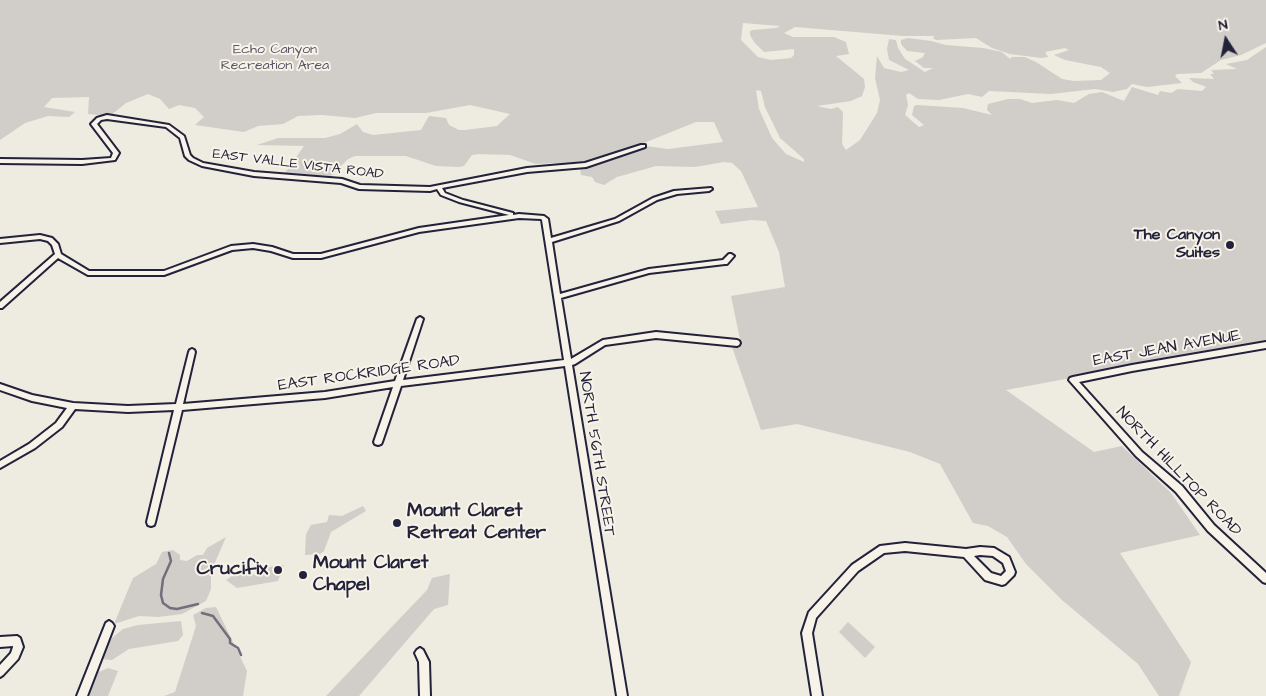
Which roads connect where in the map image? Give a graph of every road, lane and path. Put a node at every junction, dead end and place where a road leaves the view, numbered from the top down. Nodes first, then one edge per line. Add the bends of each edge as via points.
1 (643, 146) dead end
2 (0, 161) edge
3 (439, 188) junction
4 (709, 189) dead end
5 (519, 216) junction
6 (0, 241) edge
7 (549, 241) junction
8 (58, 255) junction
9 (731, 256) dead end
10 (558, 297) junction
11 (0, 306) edge
12 (420, 319) dead end
13 (737, 343) dead end
14 (1266, 345) edge
15 (192, 352) dead end
16 (567, 362) junction
17 (1073, 380) joint
18 (398, 384) junction
19 (0, 388) edge
20 (73, 406) junction
21 (180, 407) junction
22 (378, 442) dead end
23 (0, 464) edge
24 (151, 522) dead end
25 (966, 552) junction
26 (1266, 579) edge
27 (109, 626) dead end
28 (0, 642) edge
29 (420, 653) dead end
30 (0, 672) edge
31 (82, 696) edge
32 (425, 696) edge
33 (622, 696) edge
34 (817, 696) edge

1 - 3 street, EAST VALLE VISTA ROAD via 586,165 527,170
2 - 3 street, EAST VALLE VISTA ROAD via 100,162 113,159 116,153 94,124 99,118 107,117 167,126 182,137 191,159 210,166 254,174 342,181 359,187
3 - 5 street via 443,194 461,201
4 - 7 street via 676,192 655,199 617,220
5 - 7 street, NORTH 56TH STREET via 542,216
5 - 8 street via 419,230 321,256 293,256 253,246 231,248 164,273 88,273
6 - 8 street via 50,239
7 - 10 street, NORTH 56TH STREET
8 - 11 street
9 - 10 street via 725,262 649,271
10 - 16 street, NORTH 56TH STREET
12 - 18 street
13 - 16 street, EAST ROCKRIDGE ROAD via 656,335 603,343 579,359
14 - 17 street, EAST JEAN AVENUE
15 - 21 street
16 - 18 street, EAST ROCKRIDGE ROAD
16 - 33 street, NORTH 56TH STREET
17 - 26 street, NORTH HILLTOP ROAD via 1139,454
18 - 21 street, EAST ROCKRIDGE ROAD via 268,401
18 - 22 street
19 - 20 street, EAST ROCKRIDGE ROAD
20 - 21 street, EAST ROCKRIDGE ROAD
20 - 23 street via 59,425 32,446
21 - 24 street
25 - 25 street via 994,552 1006,560 1011,572 1002,581 988,577
25 - 34 street via 905,547 883,549 855,568 812,615 806,633
27 - 31 street
28 - 30 street via 17,641 18,648
29 - 32 street via 424,662

